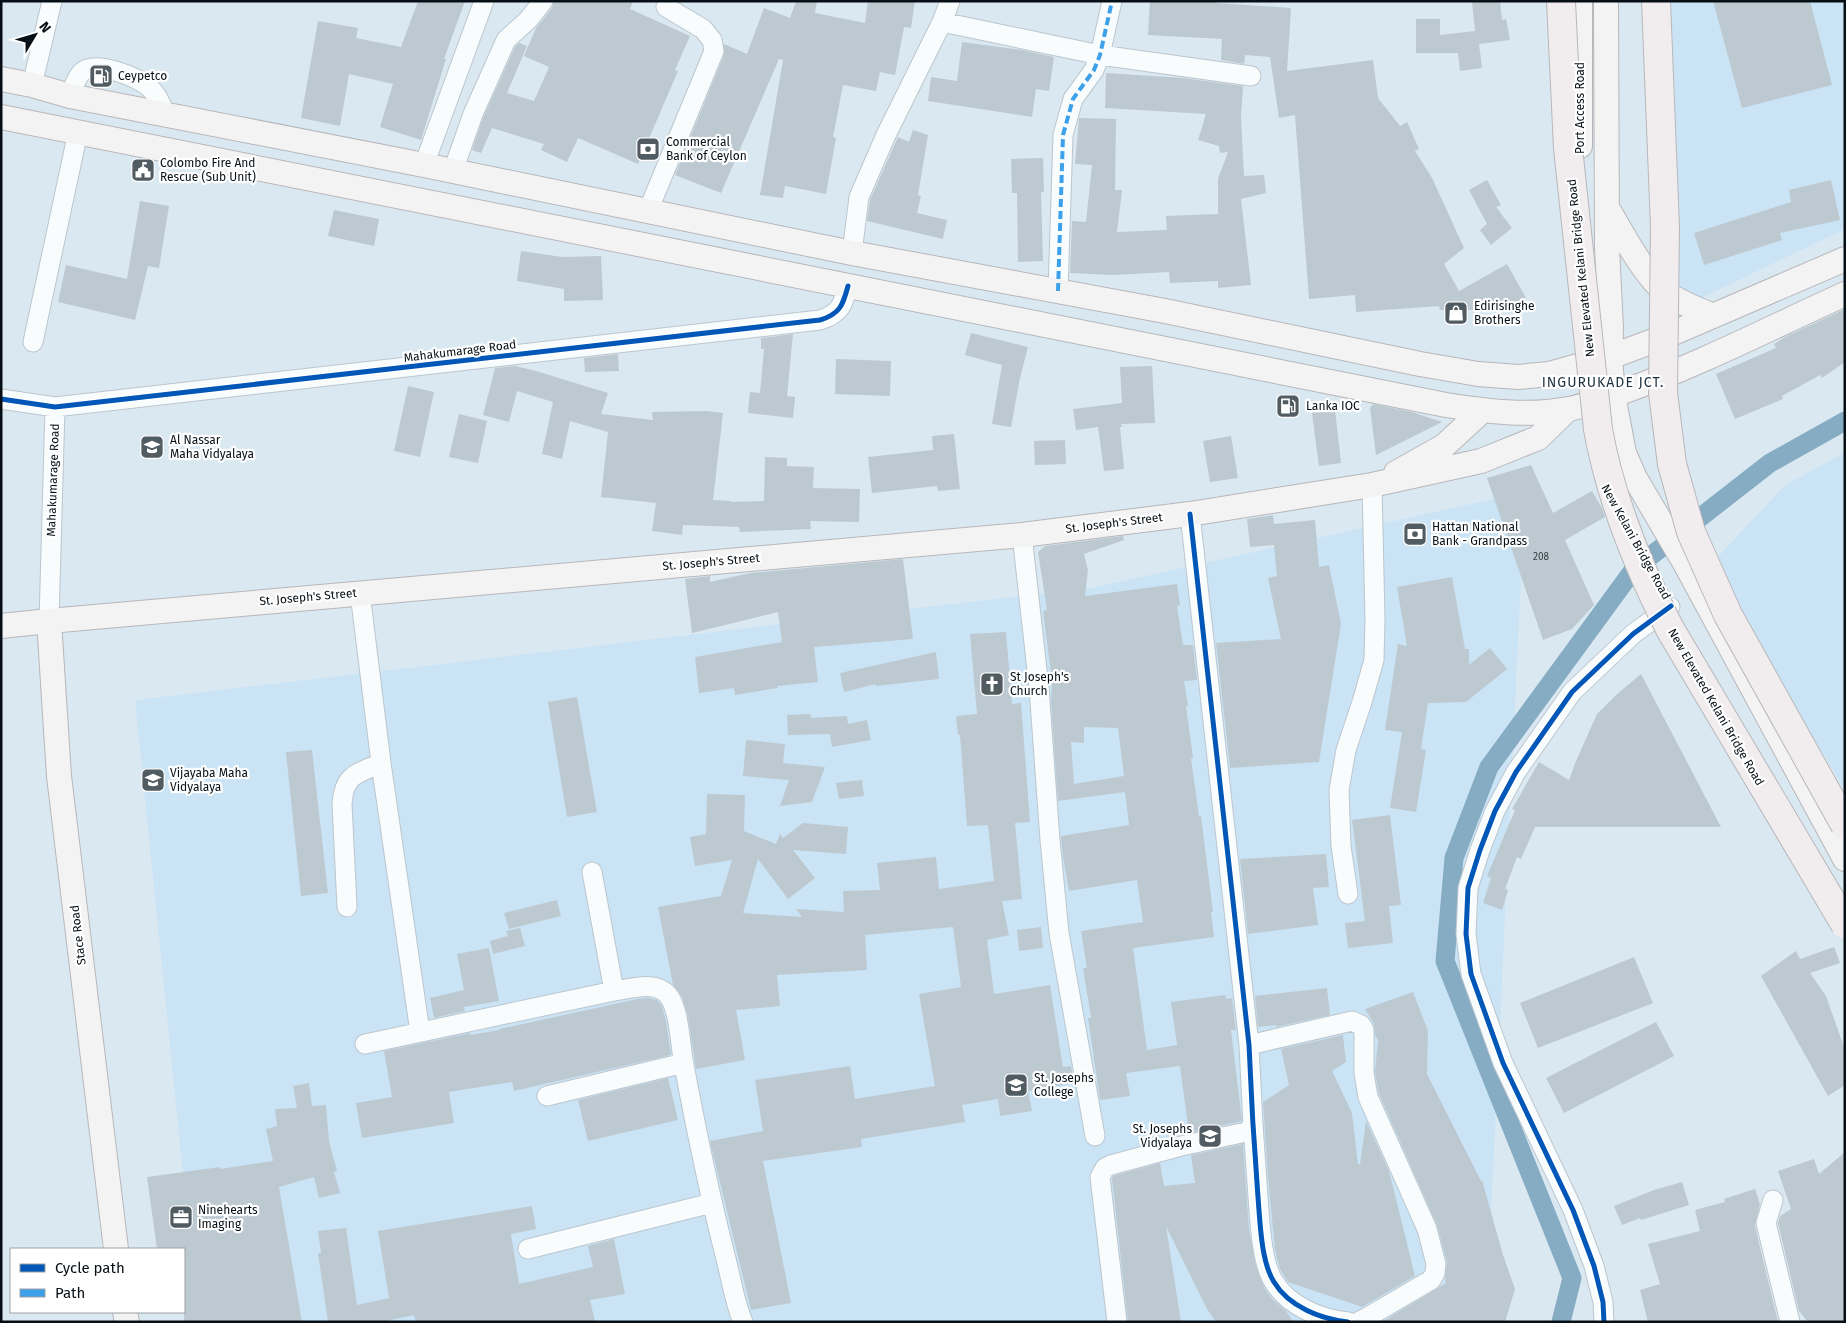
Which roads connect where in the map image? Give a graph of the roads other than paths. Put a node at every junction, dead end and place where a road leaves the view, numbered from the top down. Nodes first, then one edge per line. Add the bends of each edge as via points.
1 (52, 1) edge
2 (484, 1) edge
3 (543, 1) edge
4 (950, 1) edge
5 (1112, 1) edge
6 (1561, 1) edge
7 (1580, 1) edge
8 (1606, 1) edge
9 (1656, 1) edge
10 (666, 7) dead end
11 (942, 22) junction
12 (1100, 55) junction
13 (1251, 76) dead end
14 (1, 79) edge
15 (32, 85) junction
16 (70, 96) junction
17 (165, 115) junction
18 (1, 117) edge
19 (78, 132) junction
20 (424, 165) junction
21 (453, 170) junction
22 (1607, 208) junction
23 (648, 211) junction
24 (852, 252) junction
25 (1845, 259) edge
26 (848, 286) junction
27 (1058, 291) junction
28 (1845, 294) edge
29 (1714, 316) junction
30 (33, 342) dead end
31 (1610, 357) junction
32 (1585, 365) junction
33 (1613, 395) junction
34 (1, 398) edge
35 (1577, 407) junction
36 (55, 408) junction
37 (1483, 410) junction
38 (1372, 485) junction
39 (1190, 514) junction
40 (1022, 535) junction
41 (360, 593) junction
42 (1666, 598) junction
43 (49, 621) junction
44 (1, 626) edge
45 (381, 763) junction
46 (1845, 825) edge
47 (1845, 859) edge
48 (592, 872) dead end
49 (1348, 894) dead end
50 (347, 907) dead end
51 (1845, 915) edge
52 (1845, 924) edge
53 (614, 992) junction
54 (420, 1032) junction
55 (366, 1044) dead end
56 (1249, 1045) junction
57 (684, 1063) junction
58 (547, 1096) dead end
59 (1252, 1127) junction
60 (1095, 1136) dead end
61 (1773, 1200) dead end
62 (712, 1204) junction
63 (116, 1248) edge
64 (528, 1249) dead end
65 (742, 1322) edge
66 (1117, 1322) edge
67 (1348, 1322) edge
68 (1358, 1322) edge
69 (1604, 1322) edge
70 (1790, 1322) edge

1 - 15 street
2 - 20 street
3 - 21 street via 506,40 473,114
4 - 11 street
5 - 12 street
6 - 52 highway, New Elevated Kelani Bridge Road, bridge via 1572,189 1598,429 1609,477 1662,612
7 - 32 main road, Port Access Road via 1580,255
8 - 22 main road
9 - 46 highway, bridge via 1665,227 1663,393 1672,464 1691,532 1728,615
10 - 23 street via 703,29 712,40 714,51
11 - 12 street
11 - 24 street via 859,197
12 - 13 street
12 - 27 street via 1094,70 1073,99 1063,135
14 - 15 main road
15 - 16 main road
16 - 17 main road
16 - 17 street via 81,73 86,70 116,71 150,88
17 - 20 main road
18 - 19 main road
19 - 26 main road
19 - 30 street
20 - 21 main road
21 - 23 main road
22 - 29 main road via 1630,248 1666,293
22 - 31 main road
23 - 24 main road
24 - 26 main road
24 - 27 main road
25 - 29 main road
26 - 36 street, Mahakumarage Road via 844,302 837,311 820,320
26 - 37 main road
27 - 32 main road via 1478,374 1518,377 1549,374
28 - 33 main road via 1694,364
29 - 31 main road
31 - 32 main road
31 - 33 main road
32 - 35 main road, New Kelani Bridge Road
33 - 35 main road
33 - 47 main road via 1624,453 1635,478 1686,565
34 - 36 street
35 - 37 main road via 1539,412
35 - 38 main road, St. Joseph's Street via 1538,438 1511,450 1481,461
35 - 42 main road, New Kelani Bridge Road via 1607,492
36 - 43 street, Mahakumarage Road
37 - 38 main road, St. Joseph's Street via 1444,446
38 - 39 main road, St. Joseph's Street
38 - 49 street via 1374,660 1346,750 1339,790 1341,846
39 - 40 main road, St. Joseph's Street
39 - 56 street
40 - 41 main road, St. Joseph's Street
40 - 60 street via 1060,933
41 - 43 main road, St. Joseph's Street
41 - 45 street
42 - 51 main road, New Kelani Bridge Road
42 - 69 street via 1572,692 1516,772 1495,811 1468,888 1466,934 1471,974 1502,1063 1573,1210 1594,1266 1603,1302
43 - 44 main road, St. Joseph's Street
43 - 63 main road, Stace Road via 60,776
45 - 50 street via 347,780 342,792
45 - 54 street
48 - 53 street
53 - 54 street
53 - 57 street via 652,986 667,994 673,1002
54 - 55 street
56 - 59 street
56 - 68 street via 1352,1021 1364,1030 1364,1073 1368,1097 1421,1213 1436,1264 1431,1280
57 - 58 street
57 - 62 street
59 - 66 street via 1246,1132 1181,1146 1105,1168 1100,1177
59 - 67 street via 1261,1232 1273,1281 1282,1294 1303,1308
61 - 70 street via 1766,1223
62 - 64 street
62 - 65 street

